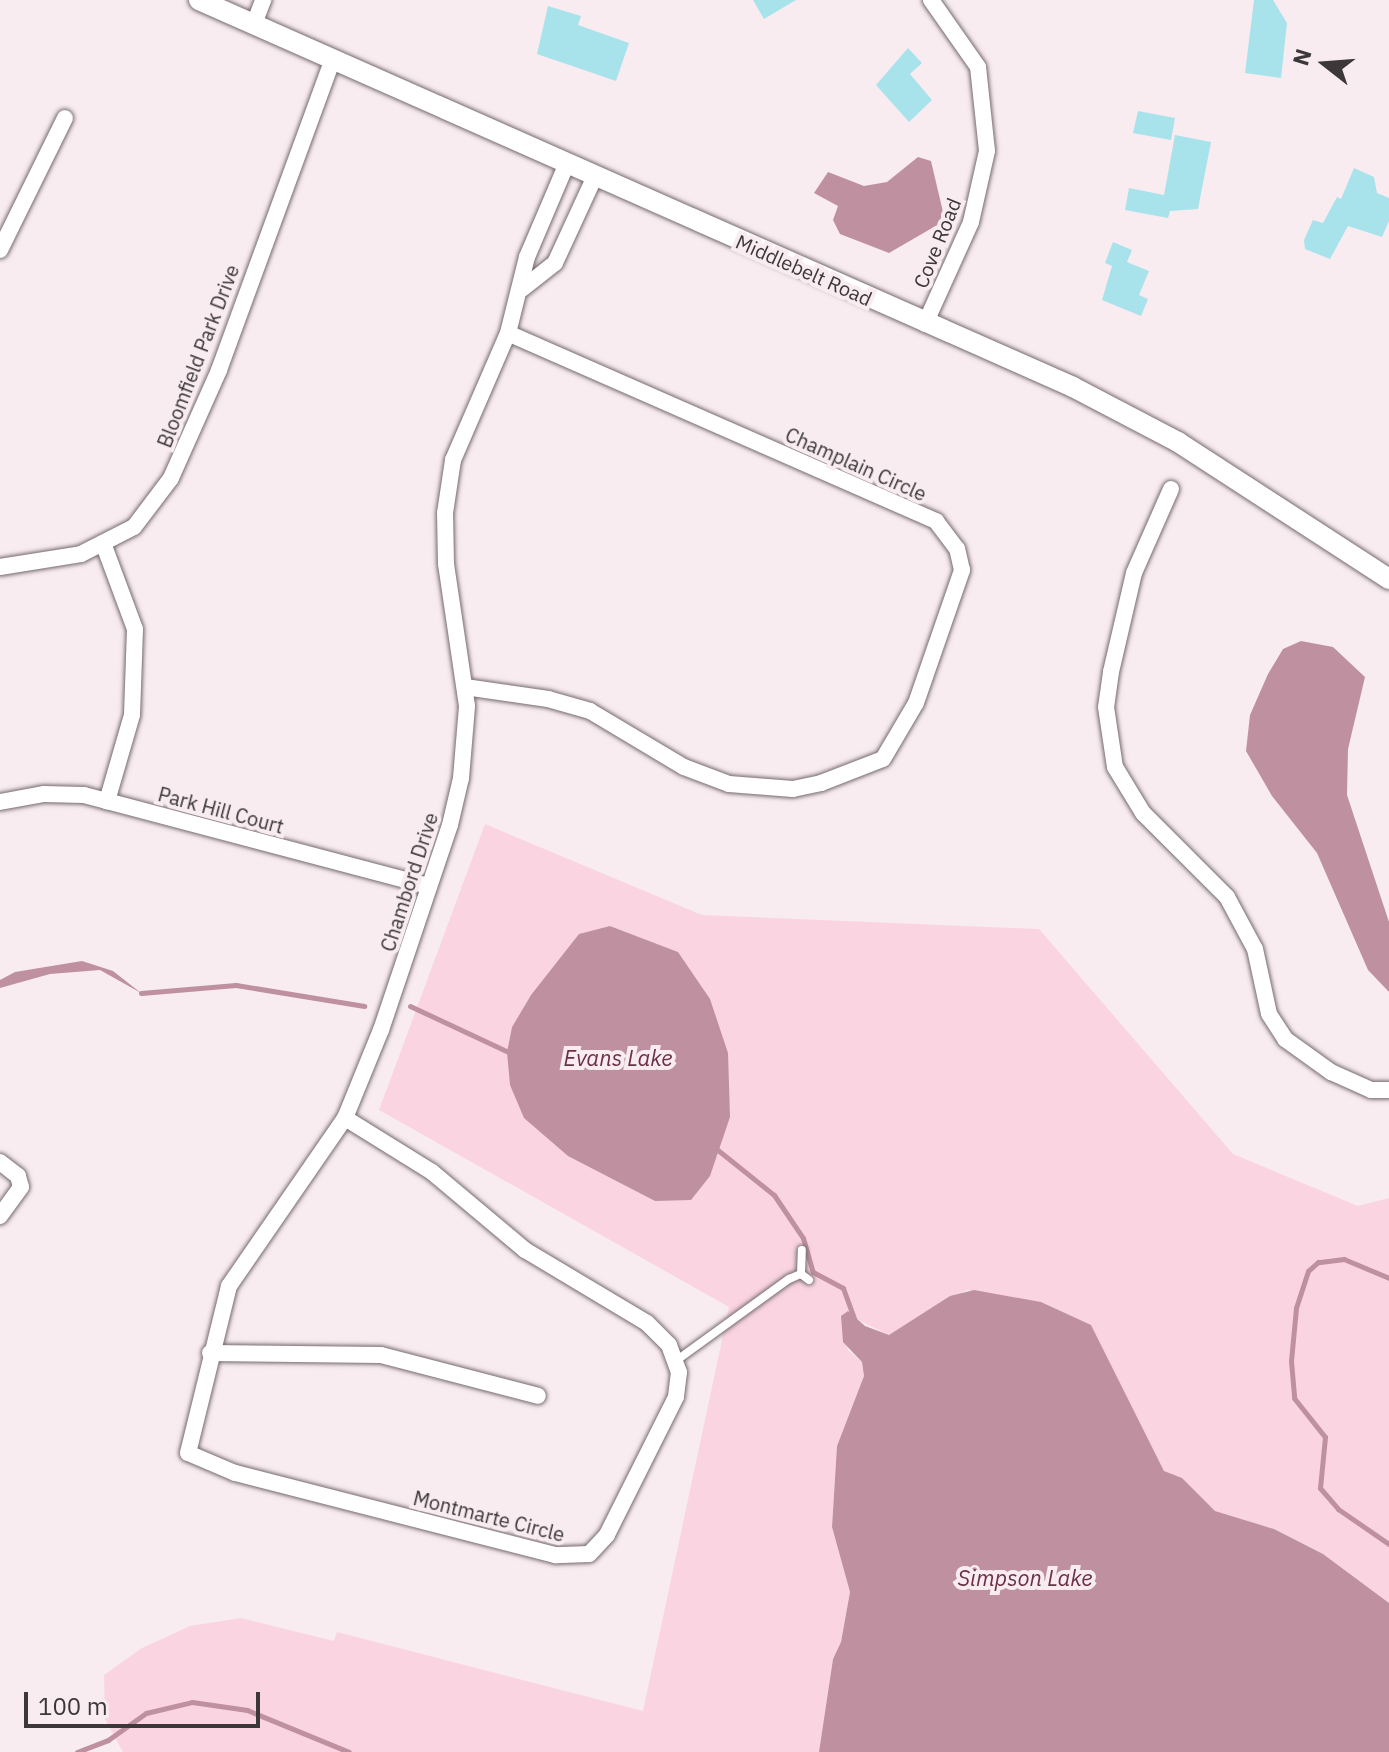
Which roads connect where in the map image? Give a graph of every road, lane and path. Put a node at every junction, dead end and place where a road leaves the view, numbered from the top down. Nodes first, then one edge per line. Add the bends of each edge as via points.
1 (199, 0) edge
2 (263, 0) edge
3 (931, 0) edge
4 (254, 24) junction
5 (333, 59) junction
6 (65, 118) dead end
7 (567, 163) junction
8 (595, 176) junction
9 (0, 250) edge
10 (522, 289) junction
11 (925, 324) junction
12 (508, 333) junction
13 (1171, 489) dead end
14 (103, 543) junction
15 (0, 567) edge
16 (1389, 579) edge
17 (465, 687) junction
18 (107, 801) junction
19 (0, 802) edge
20 (429, 886) junction
21 (1389, 1090) edge
22 (345, 1118) junction
23 (0, 1162) edge
24 (0, 1216) edge
25 (802, 1250) dead end
26 (801, 1274) junction
27 (809, 1280) dead end
28 (210, 1353) junction
29 (677, 1360) junction
30 (538, 1396) dead end
31 (188, 1453) joint

1 - 4 street, Middlebelt Road
2 - 4 street
3 - 11 street, Cove Road via 978,67 987,151 971,222
4 - 5 street, Middlebelt Road
5 - 7 street, Middlebelt Road
5 - 14 street, Bloomfield Park Drive via 219,370 171,478 134,527
6 - 9 street
7 - 8 street, Middlebelt Road
7 - 10 street, Chambord Drive via 527,257
8 - 10 street via 555,263
8 - 11 street, Middlebelt Road
10 - 12 street, Chambord Drive
11 - 16 street, Middlebelt Road via 1151,426
12 - 17 street, Chambord Drive via 453,460 445,513 446,564
12 - 17 street, Champlain Circle via 936,521 957,549 962,570 916,703 883,759 807,786 767,789 729,784 684,767 590,711
13 - 21 street via 1142,551 1114,657 1106,707 1115,767 1143,813 1227,897 1255,949 1269,1014 1285,1039 1331,1072 1371,1090
14 - 15 street, Bloomfield Park Drive via 81,554
14 - 18 street via 135,629 132,715
17 - 20 street, Chambord Drive via 461,778
18 - 19 street, Park Hill Court via 44,794
18 - 20 street, Park Hill Court
20 - 22 street, Chambord Drive
22 - 28 street, Chambord Drive via 229,1286
22 - 29 street via 432,1172 525,1250 647,1323
23 - 24 street via 18,1176 21,1187
25 - 26 lane
26 - 27 lane
26 - 29 lane
28 - 30 street via 381,1355
28 - 31 street, Chambord Drive
29 - 31 street, Montmarte Circle via 676,1397 607,1535 589,1554 555,1555 235,1473

